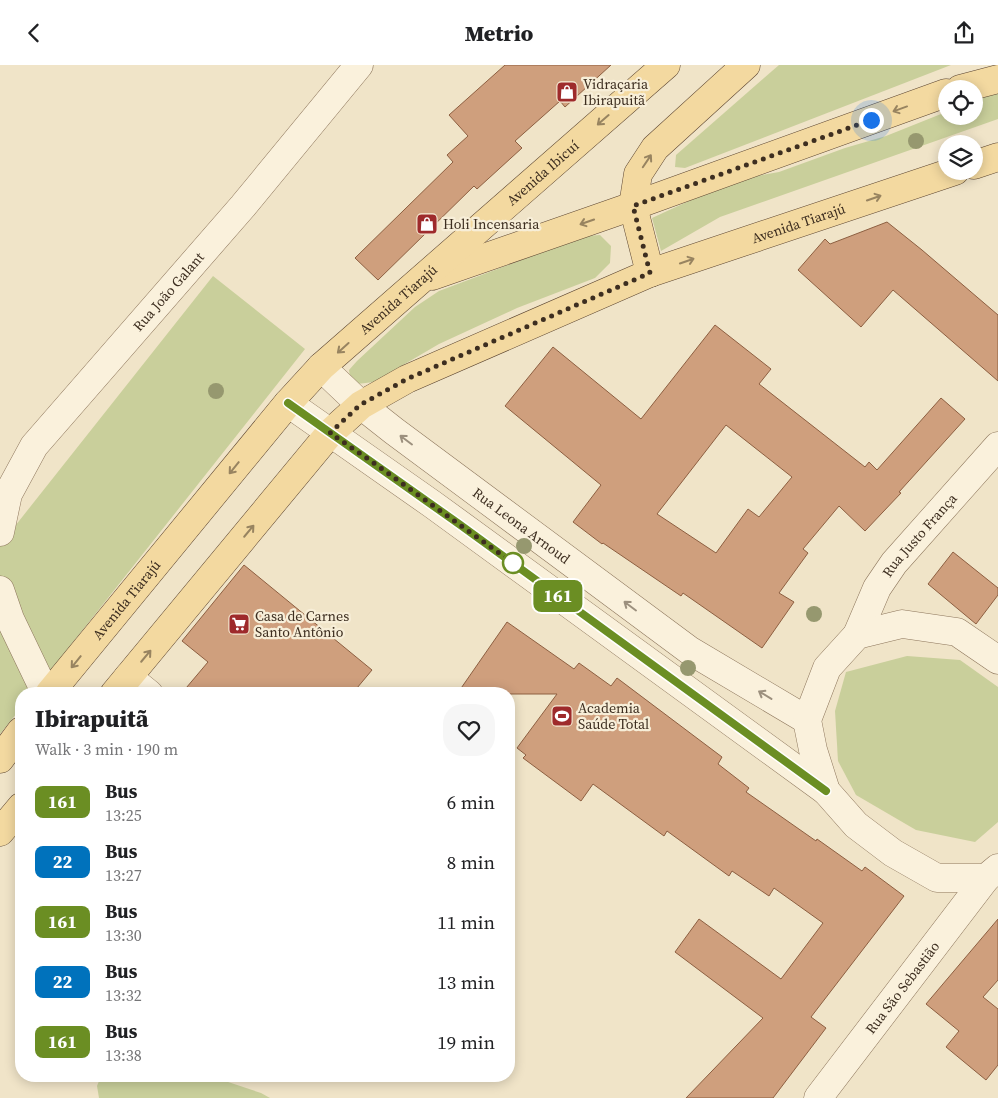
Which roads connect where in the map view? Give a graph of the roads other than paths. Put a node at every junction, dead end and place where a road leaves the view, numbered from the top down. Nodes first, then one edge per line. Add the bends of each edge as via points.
1 (359, 65) edge
2 (666, 65) edge
3 (746, 65) edge
4 (998, 79) edge
5 (983, 83) edge
6 (938, 96) edge
7 (998, 157) edge
8 (983, 162) edge
9 (938, 177) edge
10 (633, 206) junction
11 (650, 273) junction
12 (418, 280) junction
13 (321, 367) junction
14 (288, 403) junction
15 (360, 405) junction
16 (330, 433) junction
17 (998, 446) edge
18 (0, 532) edge
19 (0, 590) edge
20 (857, 635) junction
21 (998, 660) edge
22 (44, 687) edge
23 (53, 687) edge
24 (131, 687) edge
25 (807, 720) junction
26 (15, 739) edge
27 (0, 759) edge
28 (826, 791) junction
29 (15, 814) edge
30 (0, 832) edge
31 (992, 873) edge
32 (818, 1098) edge

1 - 18 street, Rua João Galant via 243,206 34,447 8,495
2 -> 12 main road, Avenida Ibicuí
10 -> 3 main road via 638,174 655,149
4 - 5 main road
6 -> 10 main road, Avenida Tiarajú
7 - 8 main road
11 -> 9 main road, Avenida Tiarajú
10 - 11 main road
10 -> 12 main road, Avenida Tiarajú
11 - 15 main road, Avenida Tiarajú via 407,379
12 -> 13 main road, Avenida Tiarajú
13 - 14 main road, Avenida Tiarajú
13 - 15 street, Rua Leona Arnoud
14 - 16 street
14 -> 23 main road, Avenida Tiarajú
15 - 16 main road, Avenida Tiarajú
25 -> 15 street, Rua Leona Arnoud via 689,650
24 -> 16 main road, Avenida Tiarajú
16 - 28 street
17 - 20 street, Rua Justo França via 894,563 877,588
19 - 22 street via 10,619
20 - 21 street via 902,624 957,632
20 - 25 street via 827,668
25 - 28 street
26 - 27 main road
28 - 31 street via 856,825 893,853 937,878
29 - 30 main road
31 - 32 street, Rua São Sebastião

